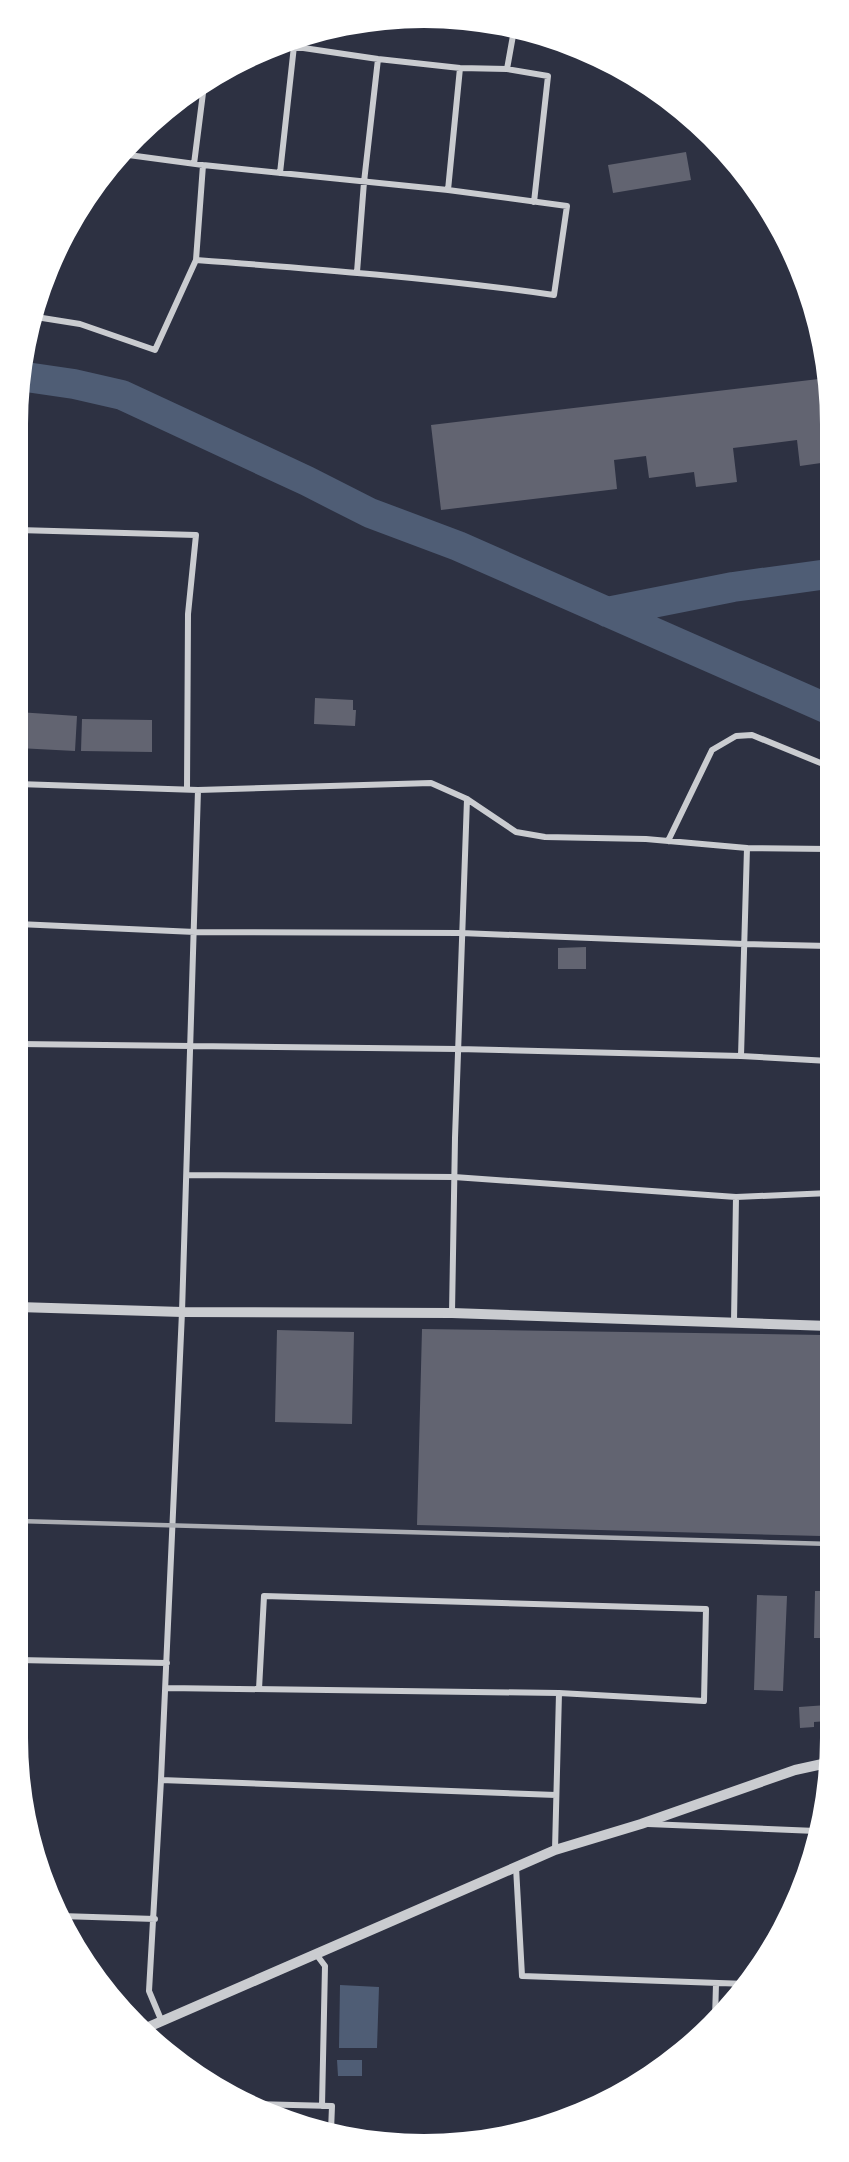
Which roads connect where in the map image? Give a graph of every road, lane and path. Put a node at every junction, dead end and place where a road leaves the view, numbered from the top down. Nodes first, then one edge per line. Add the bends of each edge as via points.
1 (512, 39) edge
2 (304, 48) edge
3 (293, 51) edge
4 (378, 59) junction
5 (460, 68) junction
6 (507, 69) junction
7 (203, 96) edge
8 (134, 156) edge
9 (194, 164) junction
10 (203, 165) junction
11 (280, 173) junction
12 (364, 182) junction
13 (448, 190) junction
14 (534, 202) junction
15 (196, 260) junction
16 (357, 272) junction
17 (43, 318) edge
18 (28, 530) edge
19 (820, 763) edge
20 (28, 784) edge
21 (187, 789) junction
22 (198, 790) junction
23 (467, 799) junction
24 (668, 841) junction
25 (747, 848) junction
26 (820, 849) edge
27 (28, 924) edge
28 (195, 932) junction
29 (461, 933) junction
30 (744, 944) junction
31 (820, 946) edge
32 (28, 1044) edge
33 (191, 1047) junction
34 (458, 1049) junction
35 (741, 1056) junction
36 (820, 1060) edge
37 (187, 1175) junction
38 (454, 1177) junction
39 (820, 1193) edge
40 (736, 1197) junction
41 (28, 1307) edge
42 (182, 1312) junction
43 (452, 1313) junction
44 (734, 1323) junction
45 (820, 1326) edge
46 (28, 1660) edge
47 (167, 1663) junction
48 (166, 1688) junction
49 (259, 1689) junction
50 (559, 1693) junction
51 (820, 1765) edge
52 (161, 1780) junction
53 (556, 1795) junction
54 (641, 1824) junction
55 (809, 1831) edge
56 (555, 1850) junction
57 (516, 1867) junction
58 (71, 1916) edge
59 (155, 1919) junction
60 (316, 1954) junction
61 (716, 1983) junction
62 (735, 1984) edge
63 (715, 2006) edge
64 (162, 2022) junction
65 (152, 2026) edge
66 (276, 2104) edge
67 (322, 2106) junction
68 (331, 2122) edge

1 - 6 street
2 - 4 street
3 - 11 street
4 - 5 street
4 - 12 street
5 - 6 street
5 - 13 street
6 - 14 street via 548,76
7 - 9 street
8 - 9 street
9 - 10 street
10 - 11 street
10 - 15 street
11 - 12 street
12 - 13 street
12 - 16 street
13 - 14 street
14 - 16 street via 567,206 554,295
15 - 16 street
15 - 17 street via 155,350 80,324
18 - 21 street via 196,535 188,614
19 - 24 street via 752,735 736,736 712,750
20 - 21 street
21 - 22 street
22 - 23 street via 431,783
22 - 28 street
23 - 24 street via 516,832 544,837
23 - 29 street
24 - 25 street
25 - 26 street
25 - 30 street
27 - 28 street
28 - 29 street
28 - 33 street
29 - 30 street
29 - 34 street
30 - 31 street
30 - 35 street
32 - 33 street
33 - 34 street
33 - 37 street
34 - 35 street
34 - 38 street
35 - 36 street
37 - 38 street
37 - 42 street
38 - 40 street
38 - 43 street
39 - 40 street
40 - 44 street
41 - 42 street
42 - 43 street
42 - 47 street
43 - 44 street
44 - 45 street
46 - 47 street
47 - 48 street
48 - 49 street
48 - 52 street
49 - 50 street
49 - 50 street via 264,1596 706,1610 704,1701
50 - 53 street
51 - 54 street
52 - 53 street
52 - 59 street
53 - 56 street
54 - 55 street
54 - 56 street
56 - 57 street
57 - 60 street
57 - 61 street via 522,1976
58 - 59 street
59 - 64 street via 149,1990
60 - 64 street
60 - 67 street via 325,1966
61 - 62 street
61 - 63 street
64 - 65 street
66 - 67 street
67 - 68 street via 332,2106

